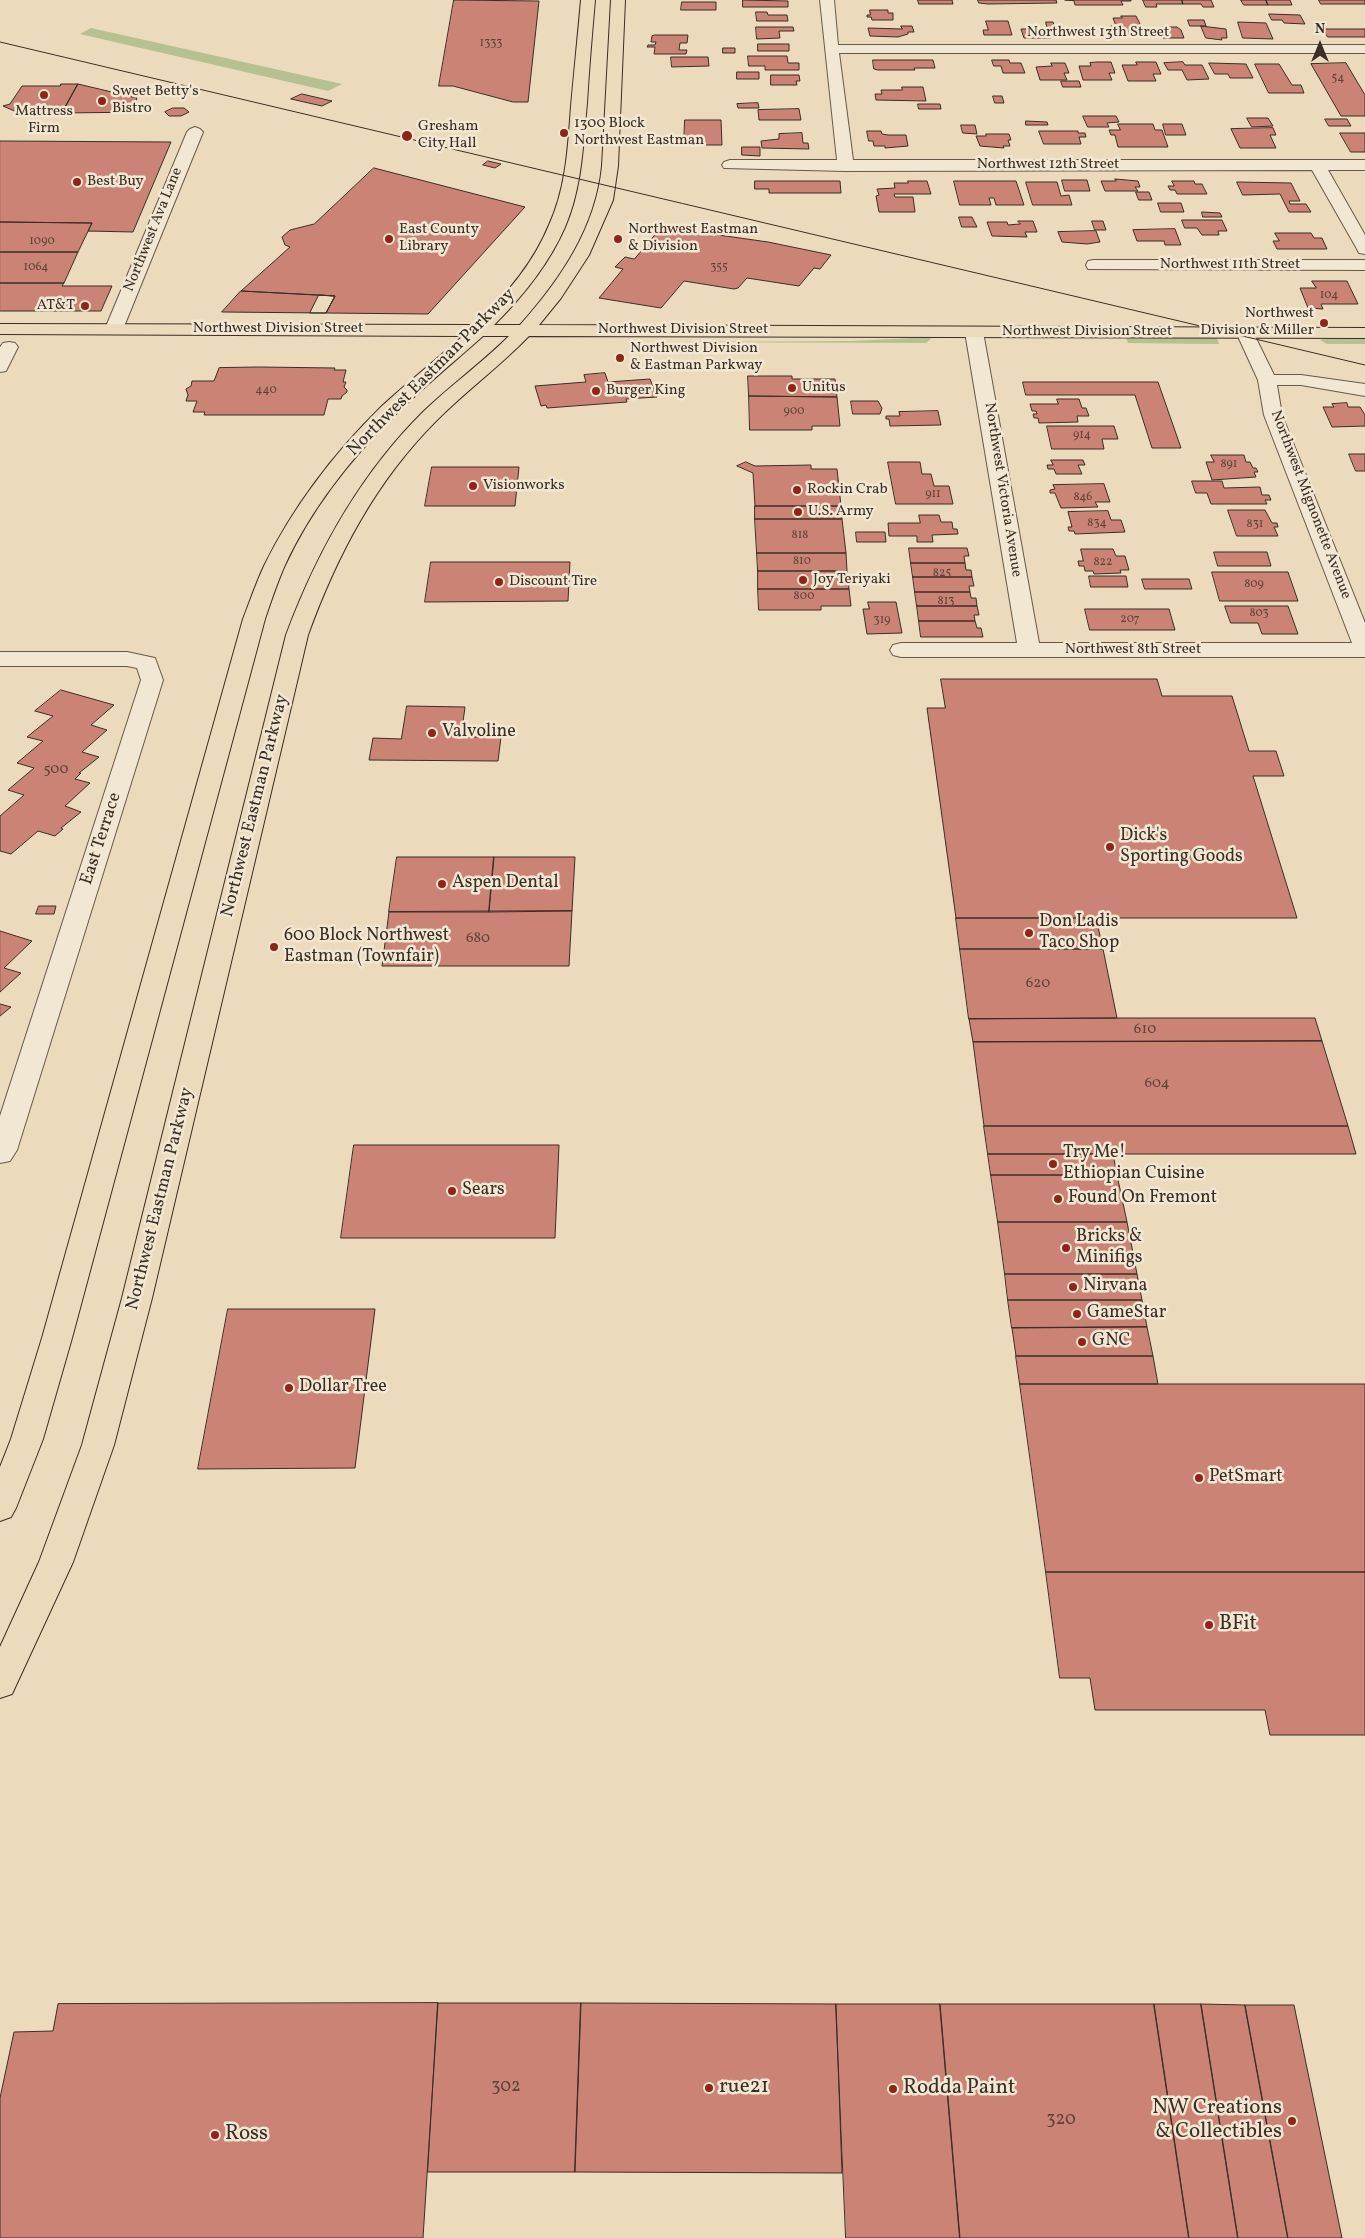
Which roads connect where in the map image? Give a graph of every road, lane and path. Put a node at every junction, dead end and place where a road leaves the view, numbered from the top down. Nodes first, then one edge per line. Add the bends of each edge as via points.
1 (588, 0) edge
2 (618, 0) edge
3 (827, 0) edge
4 (832, 49) junction
5 (1365, 49) edge
6 (195, 132) dead end
7 (730, 165) dead end
8 (1317, 165) junction
9 (1365, 165) edge
10 (846, 166) junction
11 (1365, 249) edge
12 (1365, 264) edge
13 (1094, 265) dead end
14 (0, 329) edge
15 (114, 329) junction
16 (480, 329) junction
17 (524, 330) junction
18 (1245, 332) junction
19 (1365, 333) edge
20 (976, 340) junction
21 (28, 347) dead end
22 (5, 348) edge
23 (435, 348) dead end
24 (460, 348) junction
25 (506, 348) junction
26 (531, 348) dead end
27 (589, 348) dead end
28 (931, 349) dead end
29 (959, 349) dead end
30 (996, 349) dead end
31 (1033, 349) dead end
32 (1253, 349) junction
33 (1365, 350) edge
34 (0, 367) edge
35 (1266, 380) junction
36 (1365, 390) edge
37 (1029, 649) junction
38 (901, 650) dead end
39 (1365, 650) edge
40 (0, 659) edge
41 (0, 1154) edge
42 (0, 1508) edge
43 (0, 1684) edge

1 - 16 main road, Northwest Eastman Parkway via 574,171 564,211 551,240 529,275
2 - 17 main road, Northwest Eastman Parkway via 610,154 604,200 579,260
3 - 4 street
4 - 5 street, Northwest 13th Street
4 - 10 street
6 - 15 street, Northwest Ava Lane
7 - 10 street, Northwest 12th Street
8 - 9 street, Northwest 12th Street
8 - 10 street, Northwest 12th Street
8 - 11 street
12 - 13 street, Northwest 11th Street
14 - 15 main road, Northwest Division Street
15 - 16 main road, Northwest Division Street
16 - 17 main road, Northwest Division Street
16 - 24 main road, Northwest Eastman Parkway
17 - 20 main road, Northwest Division Street
17 - 25 main road, Northwest Eastman Parkway
18 - 19 main road, Northwest Division Street
18 - 20 main road, Northwest Division Street
18 - 32 street, Northwest Mignonette Avenue
20 - 29 main road, Northwest Division Street
20 - 30 main road, Northwest Division Street
20 - 37 street, Northwest Victoria Avenue
21 - 22 main road
22 - 34 street
23 - 24 main road
24 - 25 main road
24 - 42 main road, Northwest Eastman Parkway via 389,410 352,451 317,494 277,561 242,658 27,1439
25 - 26 main road
25 - 43 main road, Northwest Eastman Parkway via 424,422 395,454 338,537 306,606 98,1446 56,1562
27 - 28 main road, Northwest Division Street
31 - 32 main road, Northwest Division Street
32 - 33 main road, Northwest Division Street
32 - 35 street, Northwest Mignonette Avenue
35 - 36 street via 1301,380
35 - 39 street, Northwest Mignonette Avenue via 1274,415
37 - 38 street, Northwest 8th Street
37 - 39 street, Northwest 8th Street
40 - 41 street, East Terrace via 127,659 147,663 152,680

